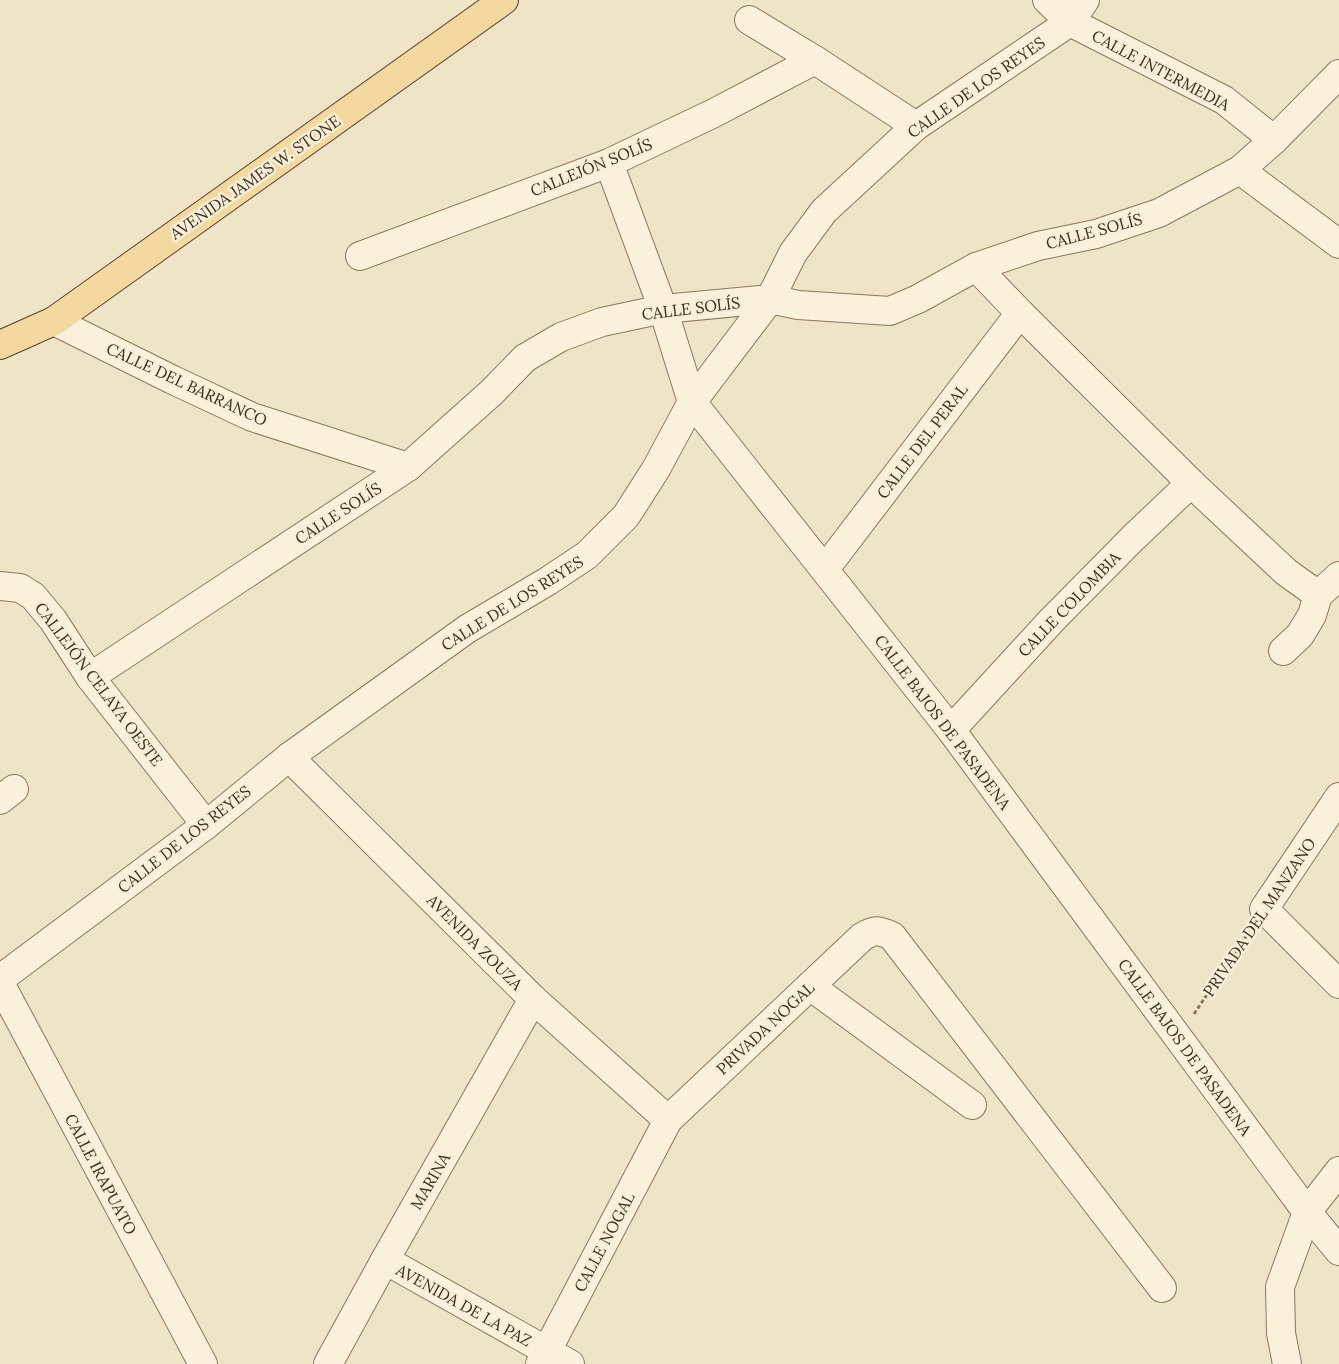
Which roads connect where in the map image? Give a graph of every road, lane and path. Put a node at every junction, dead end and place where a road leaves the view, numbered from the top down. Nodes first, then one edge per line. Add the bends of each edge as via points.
1 (504, 0) edge
2 (1047, 0) edge
3 (1085, 0) edge
4 (749, 20) dead end
5 (1070, 22) junction
6 (815, 60) junction
7 (1339, 74) edge
8 (916, 126) junction
9 (1274, 140) junction
10 (609, 163) junction
11 (1240, 170) junction
12 (1339, 244) edge
13 (360, 256) dead end
14 (976, 267) junction
15 (770, 299) junction
16 (663, 309) junction
17 (1020, 313) junction
18 (54, 321) junction
19 (0, 344) edge
20 (692, 402) junction
21 (408, 467) junction
22 (1191, 483) junction
23 (824, 569) junction
24 (1339, 576) edge
25 (0, 586) edge
26 (1318, 595) junction
27 (1283, 651) dead end
28 (90, 678) junction
29 (951, 730) junction
30 (289, 757) junction
31 (1339, 797) edge
32 (206, 824) junction
33 (1264, 909) junction
34 (0, 979) edge
35 (0, 983) edge
36 (1339, 984) edge
37 (810, 986) junction
38 (533, 999) junction
39 (1178, 1037) junction
40 (972, 1105) dead end
41 (668, 1120) junction
42 (1339, 1170) edge
43 (1307, 1212) junction
44 (1339, 1251) edge
45 (385, 1260) junction
46 (1162, 1288) dead end
47 (552, 1360) edge
48 (203, 1364) edge
49 (328, 1364) edge
50 (1287, 1364) edge

1 - 18 main road, AVENIDA JAMES W. STONE
2 - 5 street, CALLE INTERMEDIA
3 - 5 street, CALLE DE LOS REYES
4 - 6 street
5 - 8 street, CALLE DE LOS REYES
5 - 9 street, CALLE INTERMEDIA via 1224,100
6 - 8 street
6 - 10 street, CALLEJÓN SOLÍS
7 - 9 street, CALLE SOLÍS
8 - 15 street, CALLE DE LOS REYES via 824,211 793,253
9 - 11 street, CALLE SOLÍS
10 - 13 street, CALLEJÓN SOLÍS
10 - 16 street, CALLE BAJOS DE PASADENA
11 - 12 street
11 - 14 street, CALLE SOLÍS via 1159,213 1096,234 1038,246
14 - 15 street, CALLE SOLÍS via 890,311 798,305
14 - 17 street
15 - 16 street, CALLE SOLÍS
15 - 20 street, CALLE DE LOS REYES
16 - 20 street, CALLE BAJOS DE PASADENA
16 - 21 street, CALLE SOLÍS via 602,322 561,337 525,358
17 - 22 street
17 - 23 street, CALLE DEL PERAL
18 - 19 main road, AVENIDA JAMES W. STONE
18 - 21 street, CALLE DEL BARRANCO via 252,417
20 - 23 street, CALLE BAJOS DE PASADENA
20 - 30 street, CALLE DE LOS REYES via 626,516 587,555 467,629
21 - 28 street, CALLE SOLÍS
22 - 26 street via 1286,572
22 - 29 street, CALLE COLOMBIA via 1052,620
23 - 29 street, CALLE BAJOS DE PASADENA
24 - 26 street
25 - 28 street, CALLEJÓN CELAYA OESTE via 20,588 33,596 53,620
26 - 27 street via 1312,615 1300,634
28 - 32 street, CALLEJÓN CELAYA OESTE
29 - 39 street, CALLE BAJOS DE PASADENA
30 - 32 street, CALLE DE LOS REYES
30 - 38 street, AVENIDA ZOUZA
31 - 33 street, PRIVADA DEL MANZANO
32 - 34 street, CALLE DE LOS REYES
33 - 36 street
33 - 39 path, PRIVADA DEL MANZANO
35 - 48 street, CALLE IRAPUATO
37 - 40 street
37 - 41 street, PRIVADA NOGAL
37 - 46 street, PRIVADA NOGAL via 862,937 880,931 892,936
38 - 41 street, AVENIDA ZOUZA
38 - 45 street, MARINA
39 - 43 street, CALLE BAJOS DE PASADENA
41 - 47 street, CALLE NOGAL
42 - 43 street
43 - 44 street, CALLE BAJOS DE PASADENA
43 - 50 street via 1280,1288 1281,1333
45 - 47 street, AVENIDA DE LA PAZ
45 - 49 street, MARINA

